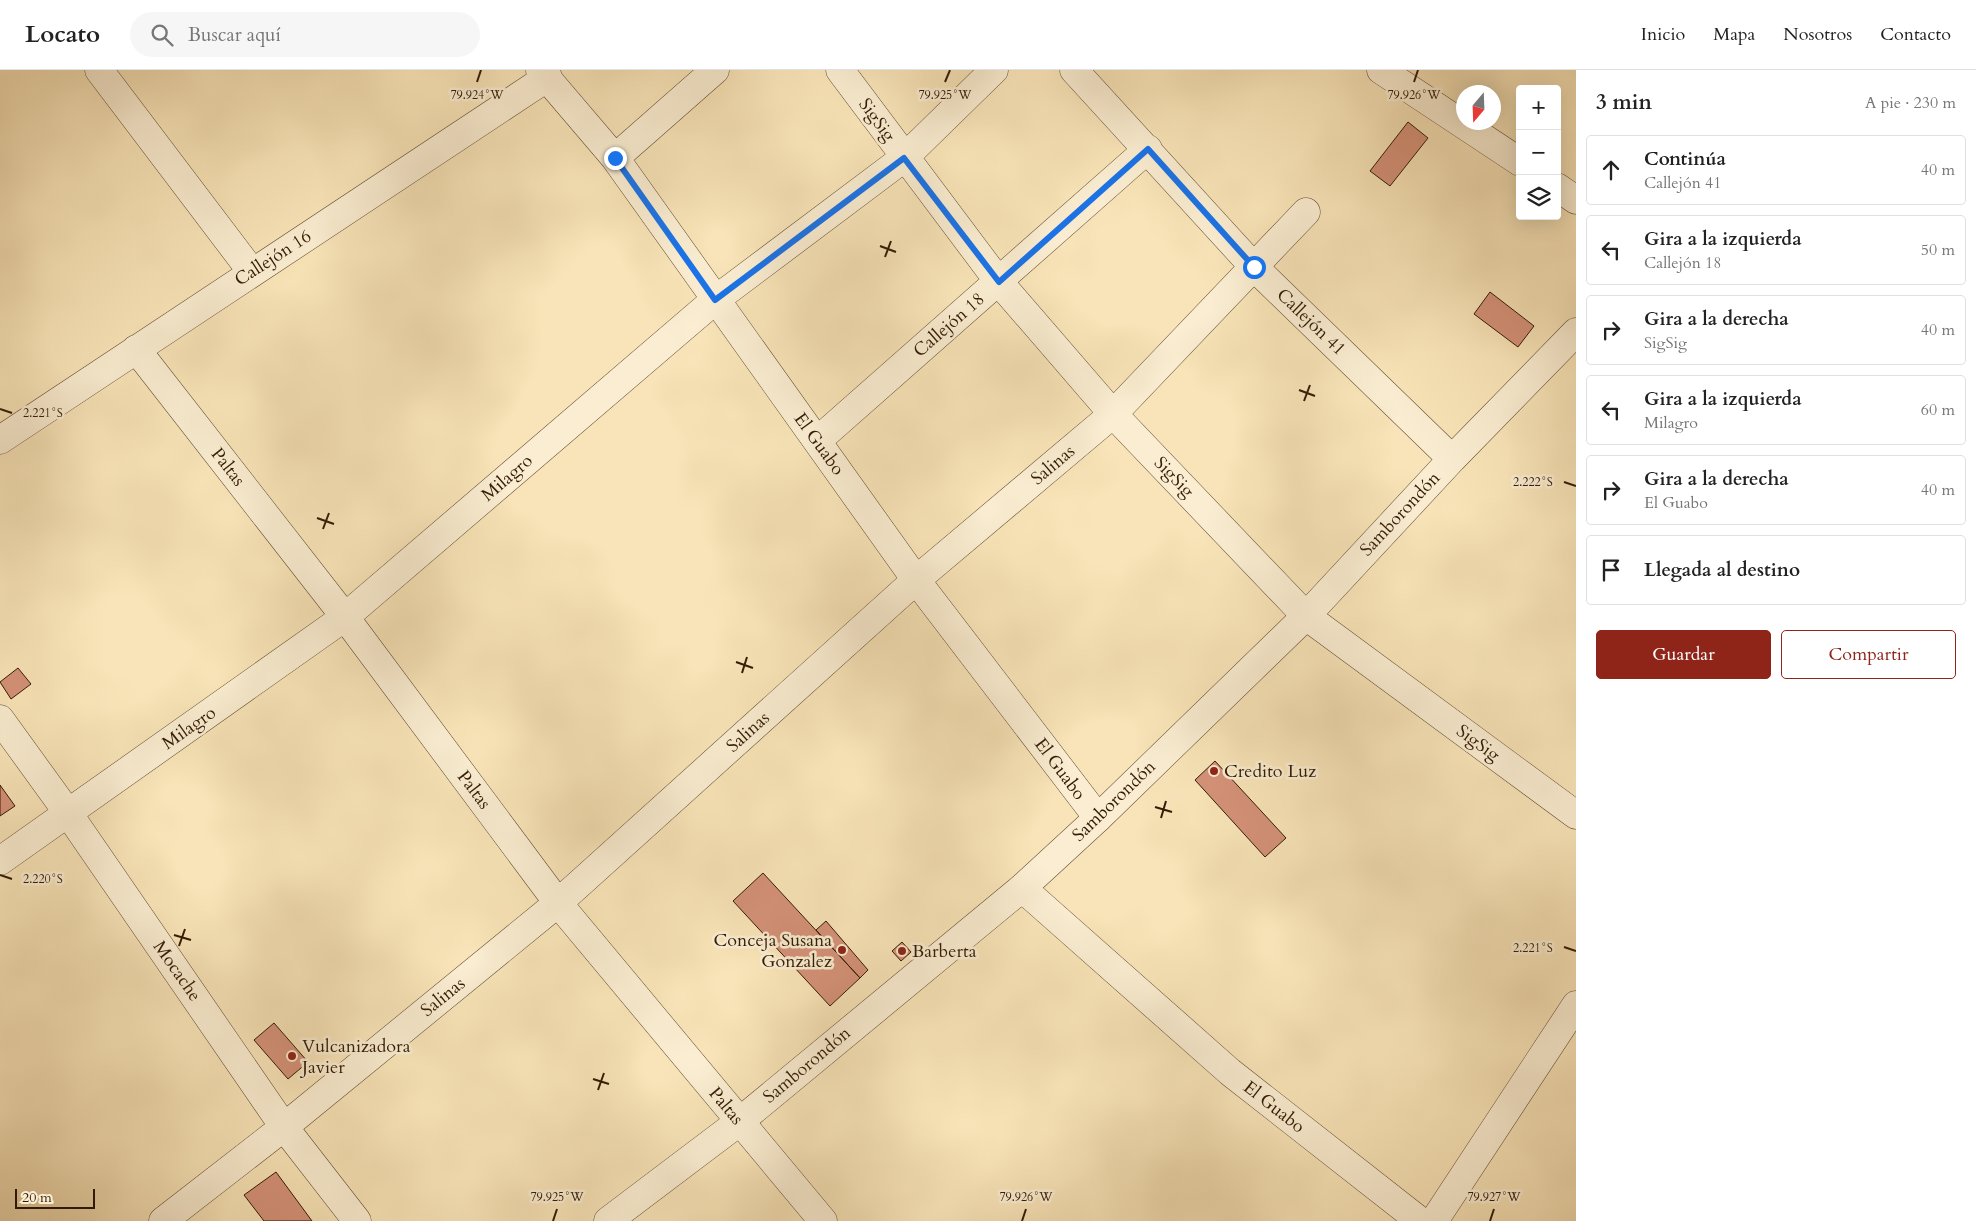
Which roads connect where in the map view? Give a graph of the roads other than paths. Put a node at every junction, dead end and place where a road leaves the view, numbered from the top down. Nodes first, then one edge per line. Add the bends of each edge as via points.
1 (99, 70) edge
2 (715, 70) edge
3 (840, 70) edge
4 (994, 70) edge
5 (1074, 70) edge
6 (544, 73) edge
7 (1393, 73) edge
8 (1148, 149) junction
9 (615, 158) junction
10 (904, 158) junction
11 (1516, 159) edge
12 (1561, 191) edge
13 (1576, 200) edge
14 (1306, 212) dead end
15 (1254, 267) junction
16 (252, 272) junction
17 (999, 282) junction
18 (715, 300) junction
19 (1576, 332) edge
20 (136, 349) junction
21 (1114, 414) junction
22 (0, 440) edge
23 (817, 441) junction
24 (1452, 459) junction
25 (916, 580) junction
26 (1306, 616) junction
27 (345, 618) junction
28 (0, 719) edge
29 (68, 813) junction
30 (1576, 815) edge
31 (1098, 818) junction
32 (0, 861) edge
33 (1022, 888) junction
34 (558, 903) junction
35 (1576, 1005) edge
36 (739, 1122) junction
37 (284, 1127) junction
38 (163, 1221) edge
39 (357, 1221) edge
40 (608, 1221) edge
41 (823, 1221) edge
42 (1420, 1221) edge
43 (1434, 1221) edge

1 - 16 street
2 - 9 street
3 - 10 street, SigSig
4 - 10 street, Milagro
5 - 8 street, Callejón 41
6 - 9 street, El Guabo
6 - 16 street, Callejón 16
7 - 11 street
8 - 15 street, Callejón 41
8 - 17 street, Callejón 18
9 - 18 street, El Guabo
10 - 17 street, SigSig
10 - 18 street, Milagro
12 - 13 street
14 - 15 street, Salinas
15 - 21 street, Salinas
15 - 24 street, Callejón 41
16 - 20 street, Callejón 16
17 - 21 street, SigSig
17 - 23 street, Callejón 18
18 - 23 street, El Guabo
18 - 27 street, Milagro
19 - 24 street, Samborondón
20 - 22 street, Callejón 16
20 - 27 street, Paltas
21 - 25 street, Salinas
21 - 26 street, SigSig
23 - 25 street, El Guabo
24 - 26 street, Samborondón
25 - 31 street, El Guabo
25 - 34 street, Salinas
26 - 30 street, SigSig
26 - 31 street, Samborondón
27 - 29 street, Milagro
27 - 34 street, Paltas
28 - 29 street, Mocache
29 - 32 street, Milagro
29 - 37 street, Mocache
31 - 33 street, Samborondón
33 - 36 street, Samborondón
33 - 42 street, El Guabo via 1230,1072
34 - 36 street, Paltas
34 - 37 street, Salinas
35 - 43 street
36 - 40 street, Samborondón
36 - 41 street, Paltas
37 - 38 street, Salinas
37 - 39 street, Mocache

